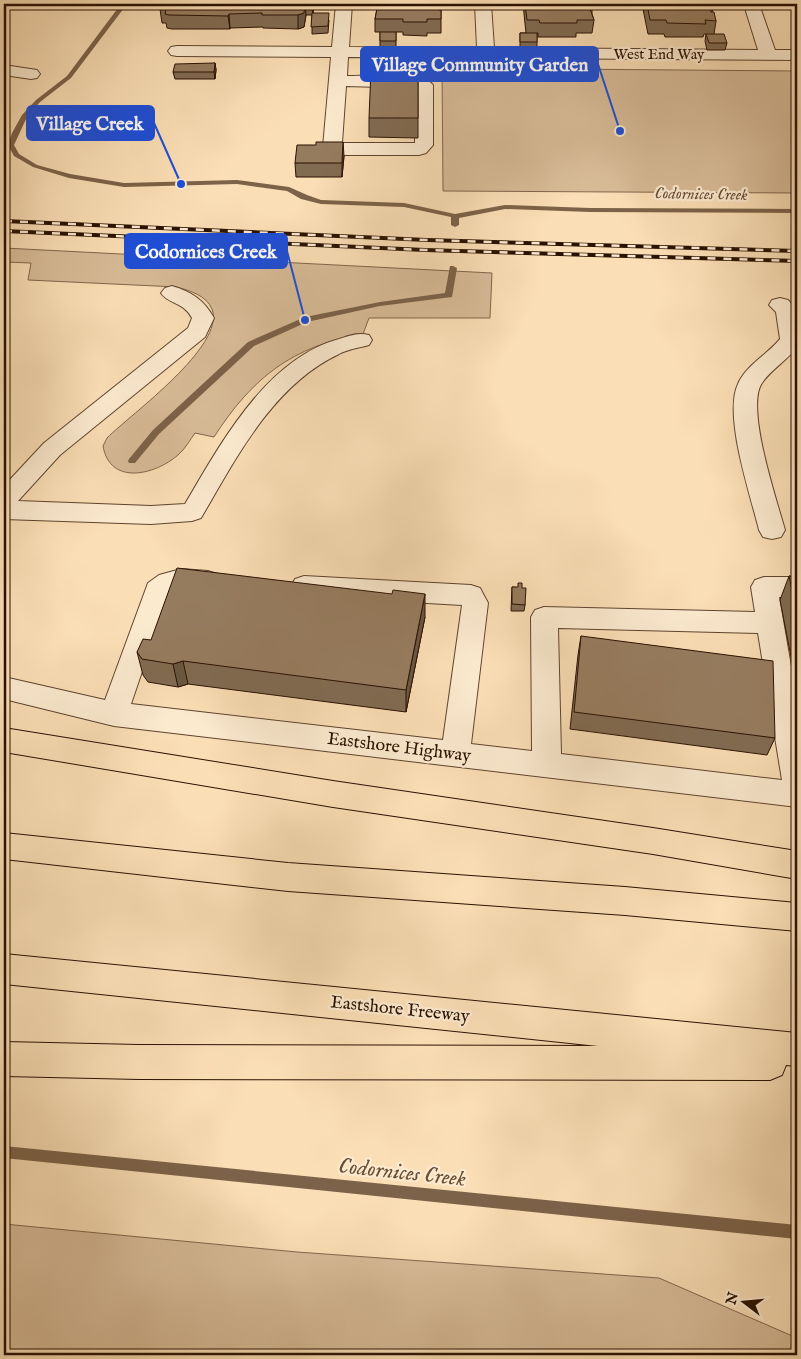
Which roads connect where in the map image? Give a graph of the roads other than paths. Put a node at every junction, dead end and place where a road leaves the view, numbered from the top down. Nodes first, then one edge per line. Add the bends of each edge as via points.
1 (344, 4) edge
2 (483, 4) edge
3 (752, 5) edge
4 (177, 51) dead end
5 (340, 53) junction
6 (486, 54) junction
7 (768, 55) junction
8 (797, 55) edge
9 (4, 70) edge
10 (31, 74) dead end
11 (338, 81) junction
12 (172, 293) dead end
13 (780, 305) dead end
14 (361, 340) dead end
15 (4, 501) edge
16 (4, 510) edge
17 (772, 530) dead end
18 (229, 582) edge
19 (277, 585) edge
20 (797, 587) edge
21 (770, 623) junction
22 (4, 688) edge
23 (114, 714) junction
24 (4, 740) edge
25 (455, 754) junction
26 (547, 765) junction
27 (797, 780) edge
28 (797, 794) edge
29 (4, 846) edge
30 (797, 865) edge
31 (797, 917) edge
32 (4, 969) edge
33 (797, 1050) edge
34 (4, 1058) edge
35 (797, 1063) edge

1 - 5 street
2 - 6 street
3 - 7 street
4 - 5 street, West End Way
5 - 6 street, West End Way
5 - 11 street
6 - 7 street, West End Way
7 - 8 street, West End Way
9 - 10 street
11 - 11 street via 332,147 410,149 424,145 424,85 417,82
12 - 15 street via 184,296 199,310 203,318 197,332 52,449
13 - 17 street via 786,310 791,340 784,351 759,370 748,385 745,403 747,427
14 - 16 street via 345,342 319,354 273,393 229,453 192,512 151,515
18 - 23 street via 177,578 164,582 157,590
19 - 25 street via 471,595 475,603
20 - 21 street via 764,587
21 - 26 street via 544,617
21 - 27 street
22 - 23 street, Eastshore Highway
23 - 25 street, Eastshore Highway
24 - 30 highway
25 - 26 street, Eastshore Highway
26 - 28 street, Eastshore Highway
29 - 31 highway via 288,877 626,901
32 - 33 highway, Eastshore Freeway
34 - 35 highway via 139,1062

